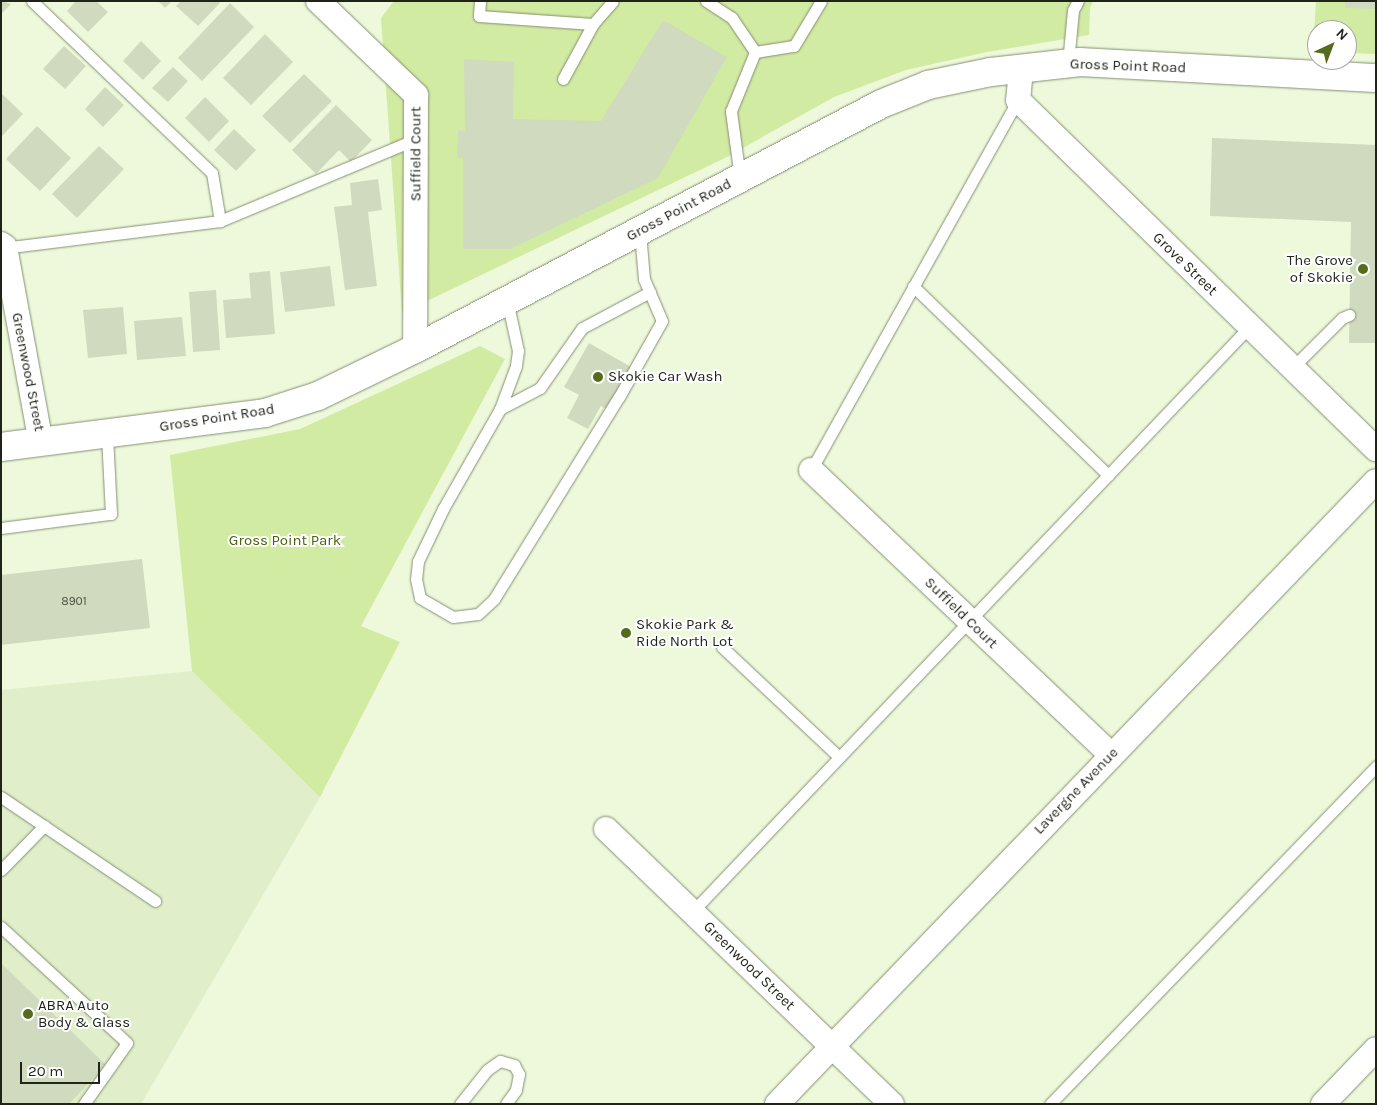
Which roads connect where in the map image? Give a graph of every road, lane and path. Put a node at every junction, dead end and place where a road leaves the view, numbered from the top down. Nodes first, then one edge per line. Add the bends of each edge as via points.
1 (32, 1) edge
2 (318, 1) edge
3 (480, 1) edge
4 (613, 1) edge
5 (706, 1) edge
6 (821, 1) edge
7 (1078, 1) edge
8 (593, 24) junction
9 (755, 52) junction
10 (1068, 63) junction
11 (1021, 68) junction
12 (1376, 78) edge
13 (563, 79) dead end
14 (1018, 100) junction
15 (416, 139) junction
16 (740, 178) junction
17 (220, 221) junction
18 (640, 231) junction
19 (2, 246) edge
20 (913, 286) junction
21 (650, 292) junction
22 (507, 300) junction
23 (1350, 315) dead end
24 (1249, 327) junction
25 (415, 349) junction
26 (1292, 368) junction
27 (500, 409) junction
28 (107, 434) junction
29 (41, 442) junction
30 (1, 447) edge
31 (1376, 449) edge
32 (811, 470) joint
33 (1108, 475) junction
34 (1376, 481) edge
35 (1, 528) edge
36 (969, 621) junction
37 (722, 647) dead end
38 (1111, 755) junction
39 (839, 757) junction
40 (1376, 766) edge
41 (1, 797) edge
42 (44, 826) junction
43 (606, 829) dead end
44 (1, 870) edge
45 (155, 901) dead end
46 (692, 912) junction
47 (1, 927) edge
48 (833, 1046) junction
49 (1376, 1049) edge
50 (84, 1104) edge
51 (460, 1104) edge
52 (506, 1104) edge
53 (778, 1104) edge
54 (892, 1104) edge
55 (1050, 1104) edge
56 (1323, 1104) edge

1 - 17 lane via 212,173
2 - 15 street, Suffield Court via 416,95
3 - 8 lane via 479,16
4 - 8 lane
5 - 9 lane via 732,18
6 - 9 lane via 794,46
7 - 10 lane via 1074,10
8 - 13 lane
9 - 16 lane via 731,111
10 - 11 main road, Gross Point Road
10 - 12 main road, Gross Point Road
11 - 14 street
11 - 16 main road, Gross Point Road via 928,85 881,104
14 - 20 lane
14 - 24 street, Grove Street
15 - 17 lane
15 - 25 street, Suffield Court
16 - 18 main road, Gross Point Road
17 - 19 lane
18 - 21 lane via 644,279
18 - 22 main road, Gross Point Road
19 - 29 street, Greenwood Street
20 - 32 lane
20 - 33 lane
21 - 27 lane via 582,328 540,388
21 - 27 lane via 662,321 614,405 494,598 478,614 453,617 420,598 416,579 418,561 443,509
22 - 25 main road, Gross Point Road
22 - 27 lane via 518,351 516,366
23 - 26 lane via 1342,318
24 - 26 street, Grove Street
24 - 33 lane
25 - 28 main road, Gross Point Road via 318,396 265,413
26 - 31 street, Grove Street
28 - 29 main road, Gross Point Road
28 - 35 lane via 111,514
29 - 30 main road, Gross Point Road
32 - 36 street, Suffield Court
33 - 36 lane
34 - 38 street, Lavergne Avenue
36 - 38 street, Suffield Court
36 - 39 lane
37 - 39 lane
38 - 48 street, Lavergne Avenue
39 - 46 lane
40 - 55 lane
41 - 42 lane
42 - 44 lane
42 - 45 lane
43 - 46 street, Greenwood Street
46 - 48 street, Greenwood Street
47 - 50 lane via 126,1043
48 - 53 street, Lavergne Avenue
48 - 54 street, Greenwood Street
49 - 56 street
51 - 52 lane via 487,1070 500,1061 514,1065 519,1074 516,1090

